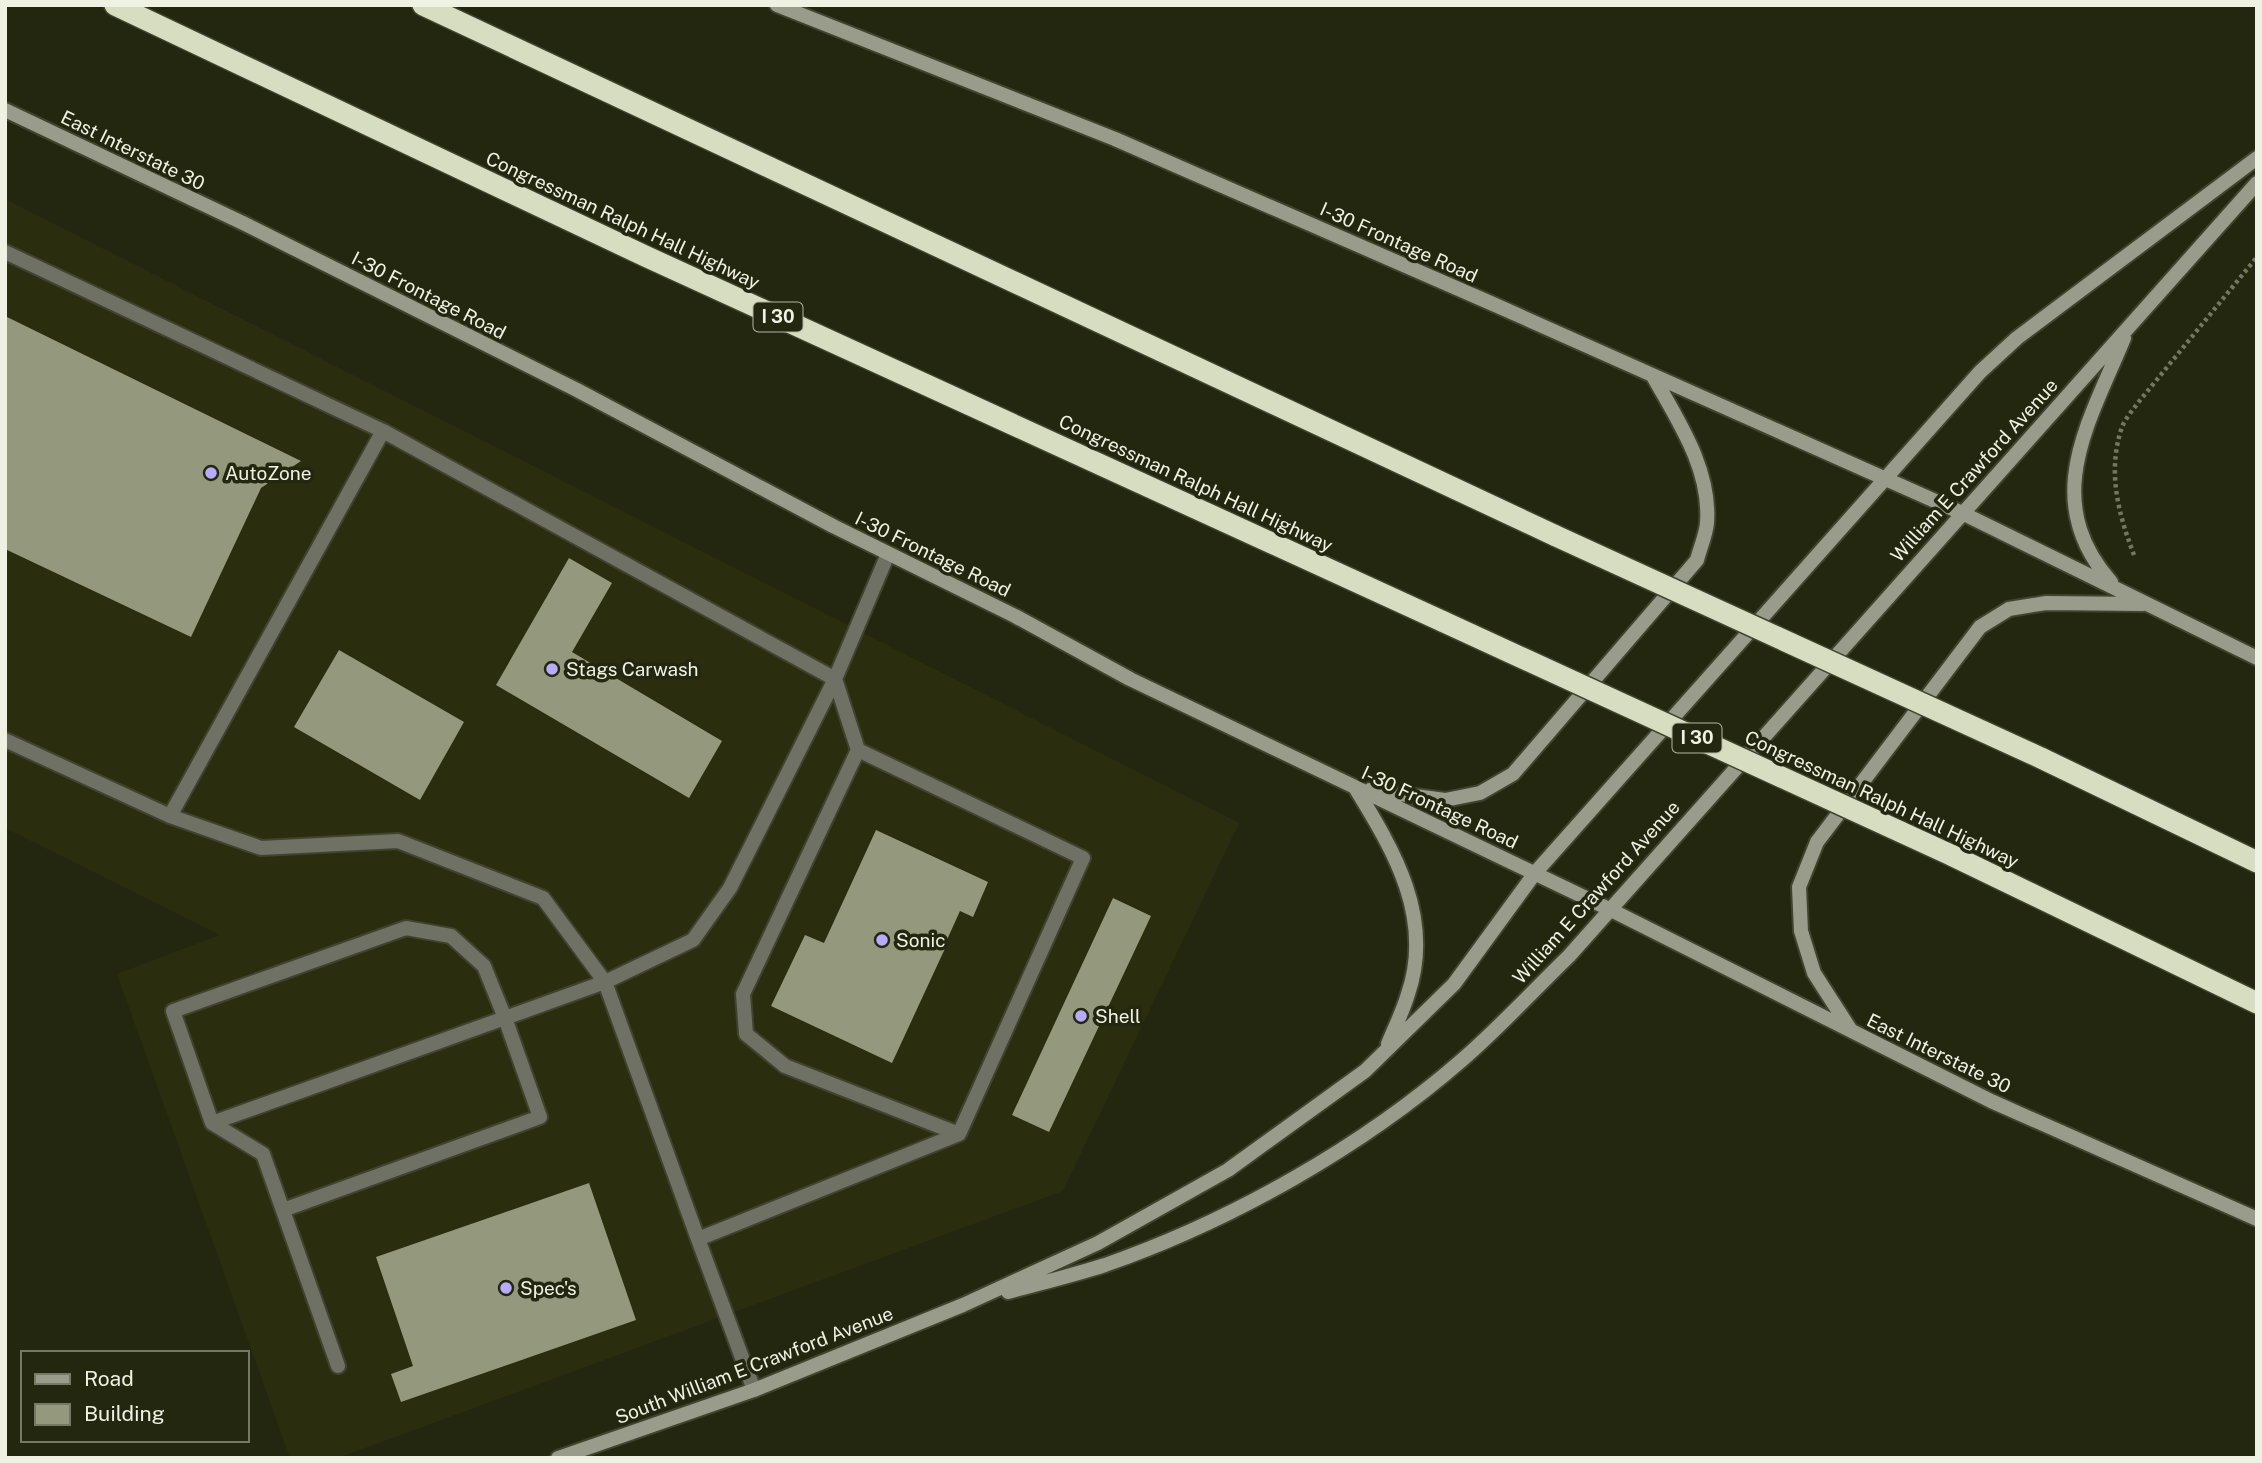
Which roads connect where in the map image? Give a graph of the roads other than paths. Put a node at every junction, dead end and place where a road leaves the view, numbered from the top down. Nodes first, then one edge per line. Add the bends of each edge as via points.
1 (115, 5) edge
2 (423, 5) edge
3 (777, 5) edge
4 (5, 110) edge
5 (2257, 159) edge
6 (2257, 183) edge
7 (245, 225) joint
8 (5, 252) edge
9 (2130, 326) junction
10 (1653, 376) junction
11 (383, 431) junction
12 (1886, 480) junction
13 (1962, 513) junction
14 (888, 554) junction
15 (2116, 589) junction
16 (2148, 604) junction
17 (2257, 658) edge
18 (835, 679) junction
19 (5, 740) edge
20 (858, 750) junction
21 (1355, 788) junction
22 (170, 816) junction
23 (2257, 862) edge
24 (1535, 873) junction
25 (1609, 909) junction
26 (605, 982) junction
27 (2257, 1003) edge
28 (505, 1017) junction
29 (1851, 1031) junction
30 (1385, 1052) junction
31 (212, 1123) junction
32 (959, 1134) junction
33 (283, 1210) junction
34 (2257, 1219) edge
35 (698, 1239) junction
36 (963, 1305) junction
37 (338, 1366) dead end
38 (754, 1390) junction
39 (558, 1458) edge

1 - 27 highway, Congressman Ralph Hall Highway / I 30, bridge via 645,256 1951,855
2 - 23 highway, bridge
3 - 10 main road, I-30 Frontage Road via 1115,139
4 - 7 main road, East Interstate 30
5 - 12 main road via 2017,338 1980,372
6 - 9 main road, William E Crawford Avenue
7 - 14 main road, I-30 Frontage Road via 577,390
8 - 11 lane
9 - 13 main road, William E Crawford Avenue
9 - 15 main road via 2084,435 2073,479 2074,503 2087,548
10 - 12 main road, I-30 Frontage Road
10 - 21 main road via 1689,441 1705,486 1707,524 1697,560 1513,774 1480,793 1445,800
11 - 18 lane
11 - 22 lane
12 - 13 main road, I-30 Frontage Road
12 - 24 main road
13 - 15 main road
13 - 25 main road, William E Crawford Avenue
14 - 18 lane
14 - 21 main road, I-30 Frontage Road via 1015,616 1130,680
15 - 16 main road
16 - 17 main road
16 - 29 main road via 2046,603 2008,609 1980,627 1817,842 1799,887 1801,931 1814,973
18 - 20 lane
18 - 26 lane via 730,888 693,940
19 - 22 lane
20 - 32 lane via 743,994 746,1034 785,1066
20 - 32 lane via 1083,859
21 - 24 main road, I-30 Frontage Road
21 - 30 main road via 1400,866 1415,926 1409,992
22 - 26 lane via 261,848 398,841 543,898
24 - 25 main road, I-30 Frontage Road
24 - 30 main road via 1454,984
25 - 29 main road, East Interstate 30
25 - 36 main road, William E Crawford Avenue via 1569,956 1462,1060 1312,1167 1220,1218 1105,1265
26 - 28 lane
26 - 35 lane
28 - 31 lane
28 - 31 lane via 484,966 451,936 406,929 173,1011
28 - 33 lane via 540,1117
29 - 34 main road, East Interstate 30 via 1991,1101
30 - 36 main road via 1228,1170 1098,1243
31 - 33 lane via 263,1154
32 - 35 lane
33 - 37 lane
35 - 38 lane
36 - 38 main road, South William E Crawford Avenue
38 - 39 main road, South William E Crawford Avenue

